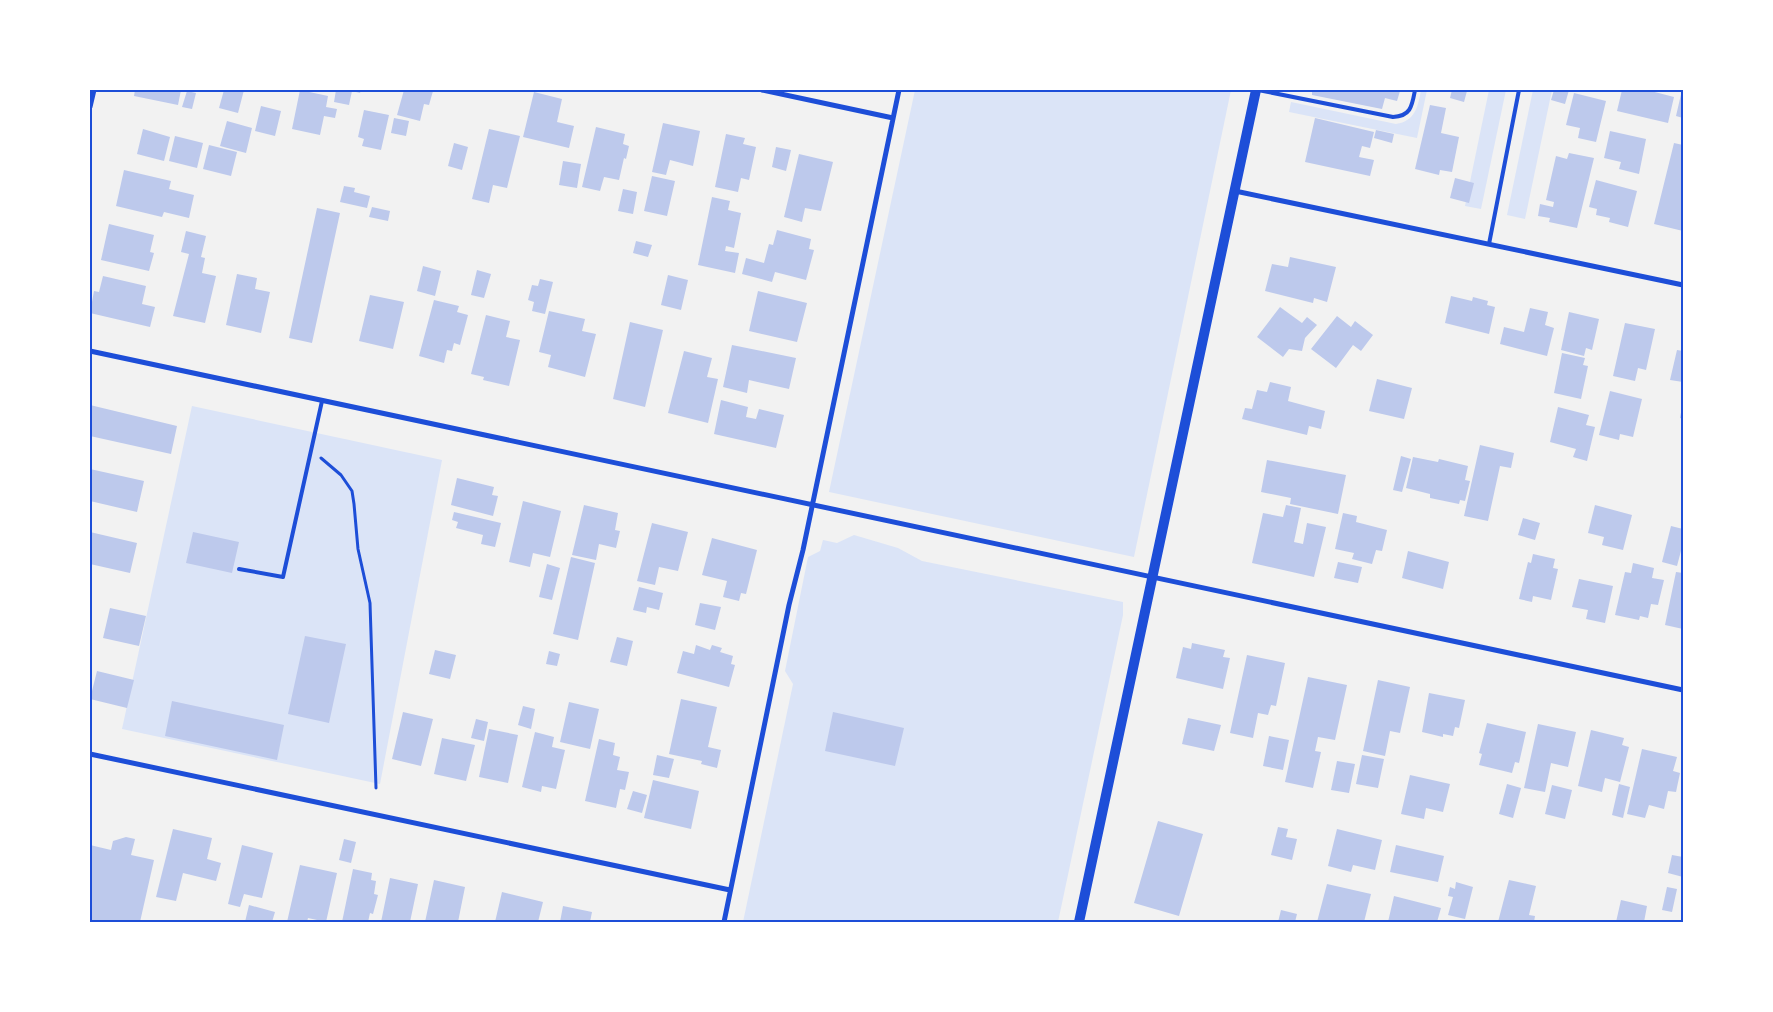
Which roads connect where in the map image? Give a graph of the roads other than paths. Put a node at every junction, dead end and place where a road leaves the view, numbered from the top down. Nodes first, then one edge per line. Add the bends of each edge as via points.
1 (94, 90) edge
2 (762, 90) edge
3 (899, 90) edge
4 (1257, 90) edge
5 (1415, 90) edge
6 (1519, 90) edge
7 (90, 107) edge
8 (893, 118) junction
9 (1234, 191) junction
10 (1489, 244) junction
11 (1683, 285) edge
12 (90, 351) edge
13 (322, 401) junction
14 (811, 504) junction
15 (240, 569) dead end
16 (1152, 576) junction
17 (1683, 690) edge
18 (90, 754) edge
19 (730, 890) junction
20 (724, 922) edge
21 (1079, 922) edge

1 - 7 street
2 - 8 street
3 - 8 street
4 - 5 lane via 1401,117 1408,112
4 - 9 main road
6 - 10 lane
8 - 14 street
9 - 10 street
9 - 16 main road
10 - 11 street
12 - 13 street
13 - 14 street
13 - 15 lane via 283,577
14 - 16 street
14 - 19 street
16 - 17 street
16 - 21 main road
18 - 19 street
19 - 20 street

